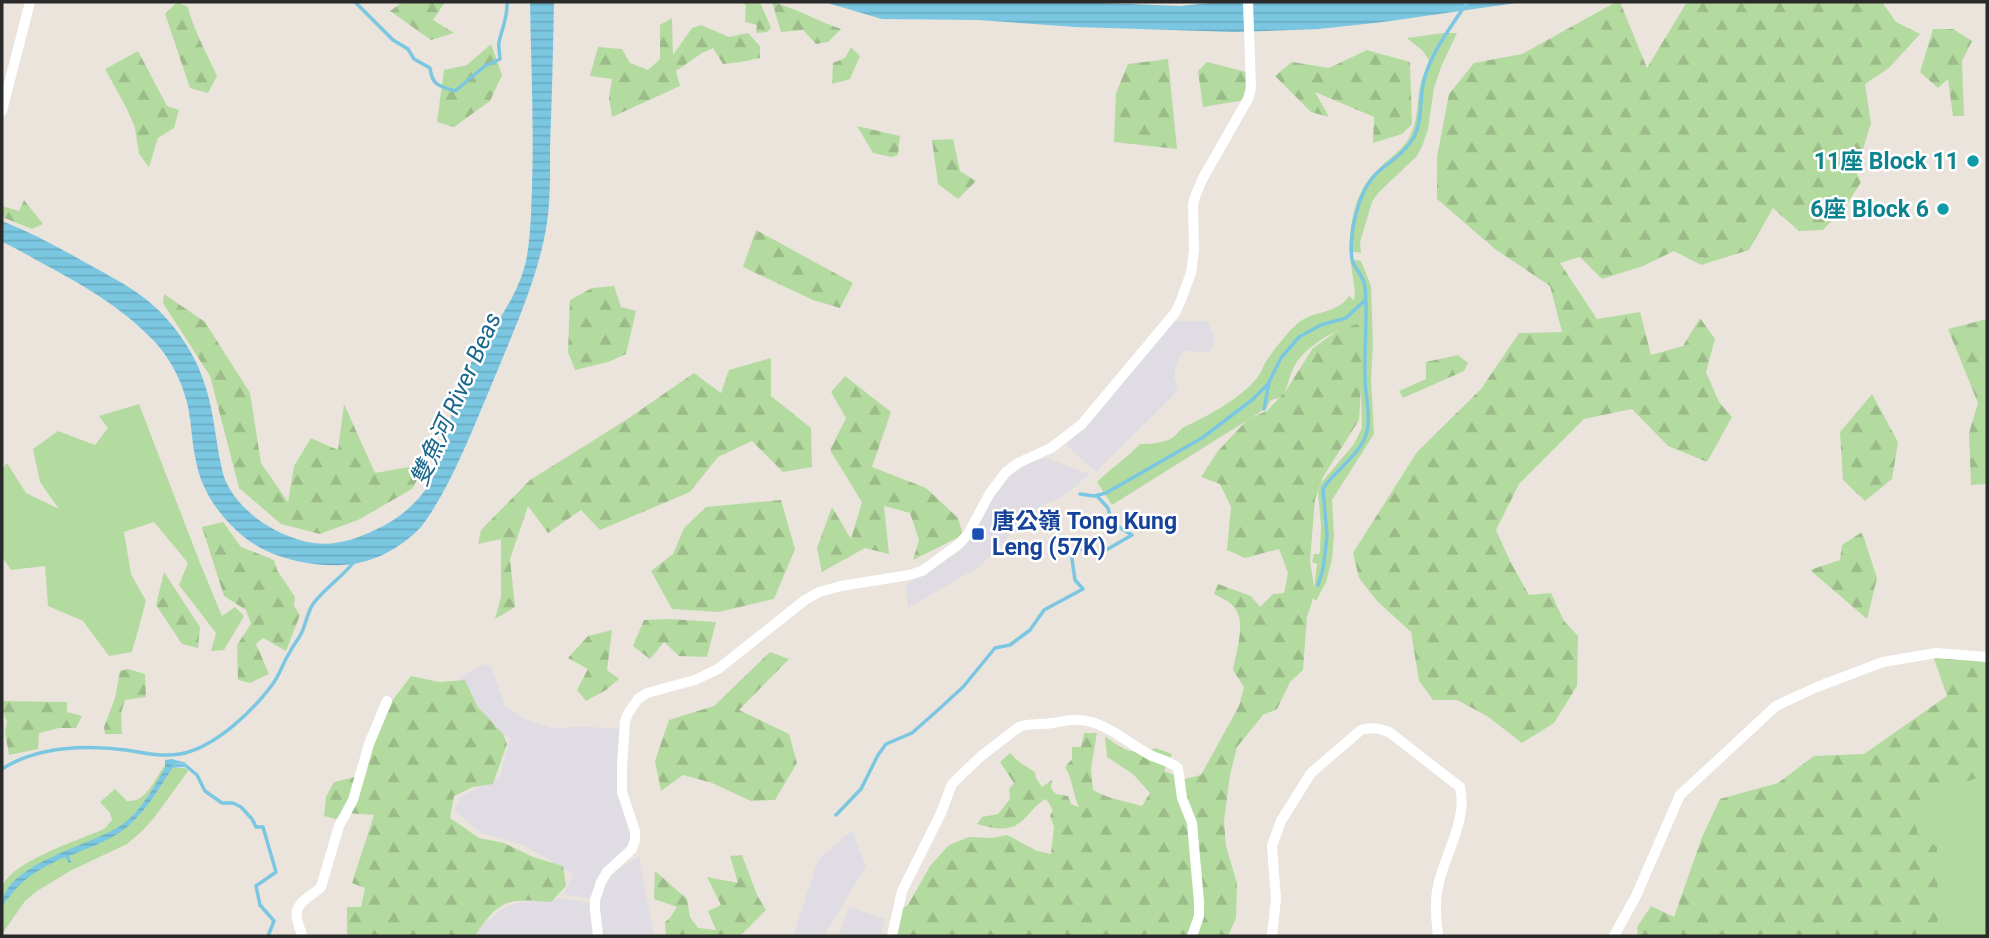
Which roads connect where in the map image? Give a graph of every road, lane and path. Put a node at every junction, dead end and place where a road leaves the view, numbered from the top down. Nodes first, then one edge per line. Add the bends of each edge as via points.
1 (30, 2) edge
2 (1248, 2) edge
3 (2, 111) edge
4 (1987, 657) edge
5 (387, 701) dead end
6 (302, 936) edge
7 (598, 936) edge
8 (892, 936) edge
9 (1192, 936) edge
10 (1272, 936) edge
11 (1438, 936) edge
12 (1614, 936) edge

1 - 3 street
2 - 7 street via 1251,88 1196,194 1191,272 1175,313 1082,424 1051,448 1006,472 959,544 909,575 819,592 718,669 638,699 625,721 622,765 622,792 635,840 601,882 595,909
4 - 12 street via 1936,653 1883,662 1776,706 1680,795
5 - 6 street via 321,887 297,910
8 - 9 street via 902,891 952,785 1019,727 1082,720 1102,726 1178,768 1192,823 1199,902
10 - 11 street via 1276,899 1272,846 1281,821 1311,773 1361,730 1370,728 1389,732 1460,787 1461,812 1435,905

